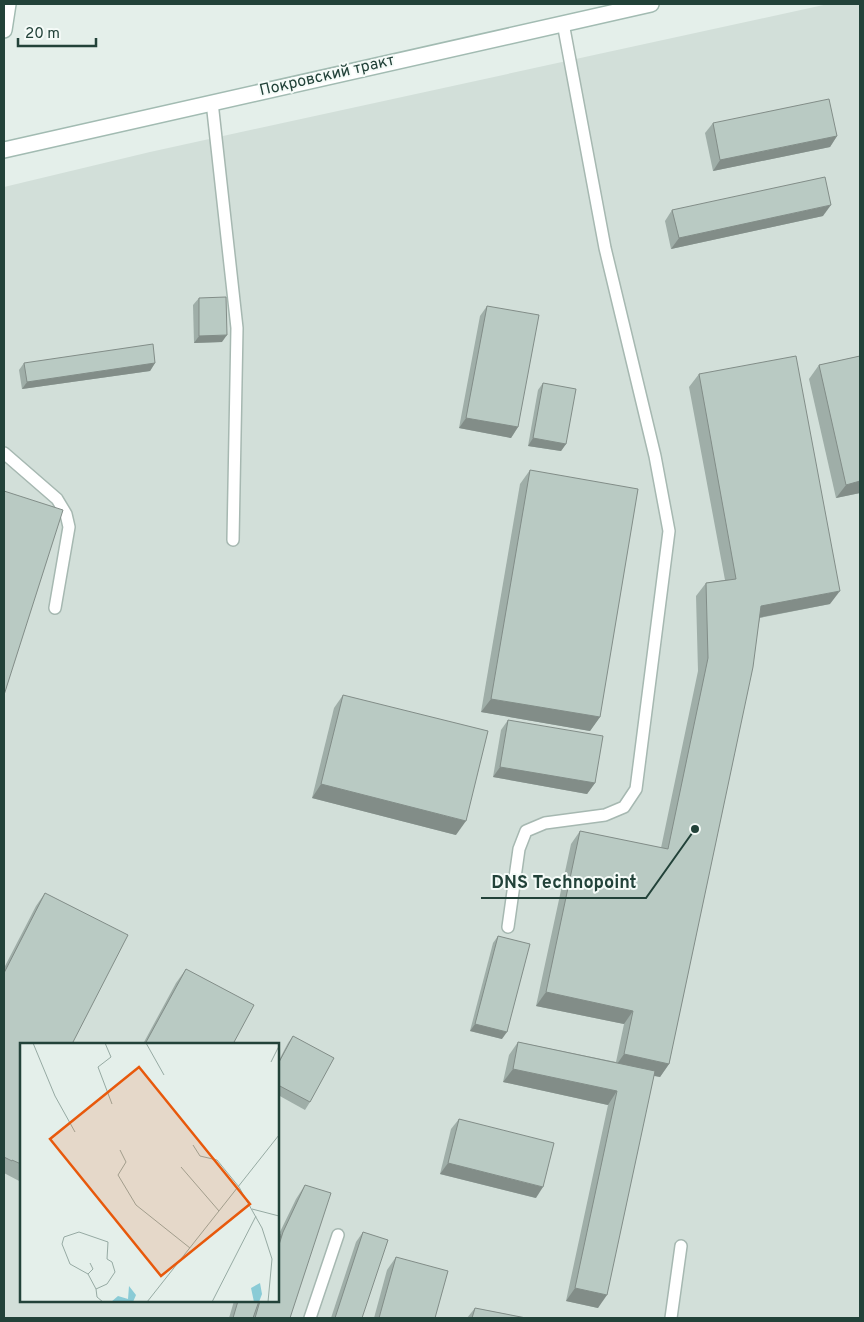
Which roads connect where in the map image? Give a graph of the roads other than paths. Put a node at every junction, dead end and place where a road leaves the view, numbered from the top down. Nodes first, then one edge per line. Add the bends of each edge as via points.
1 (8, 4) edge
2 (650, 4) edge
3 (562, 23) junction
4 (4, 30) edge
5 (212, 102) junction
6 (4, 150) edge
7 (4, 453) edge
8 (233, 540) dead end
9 (55, 608) dead end
10 (508, 927) dead end
11 (338, 1235) dead end
12 (681, 1246) dead end
13 (310, 1318) edge
14 (671, 1318) edge

1 - 4 main road
2 - 3 main road, Покровский тракт
3 - 5 main road, Покровский тракт
3 - 10 lane via 605,248 655,456 669,531 636,789 624,807 605,815 545,823 526,831 519,849
5 - 6 main road, Покровский тракт
5 - 8 lane via 237,328
7 - 9 lane via 57,499 66,514 69,527
11 - 13 lane
12 - 14 lane

